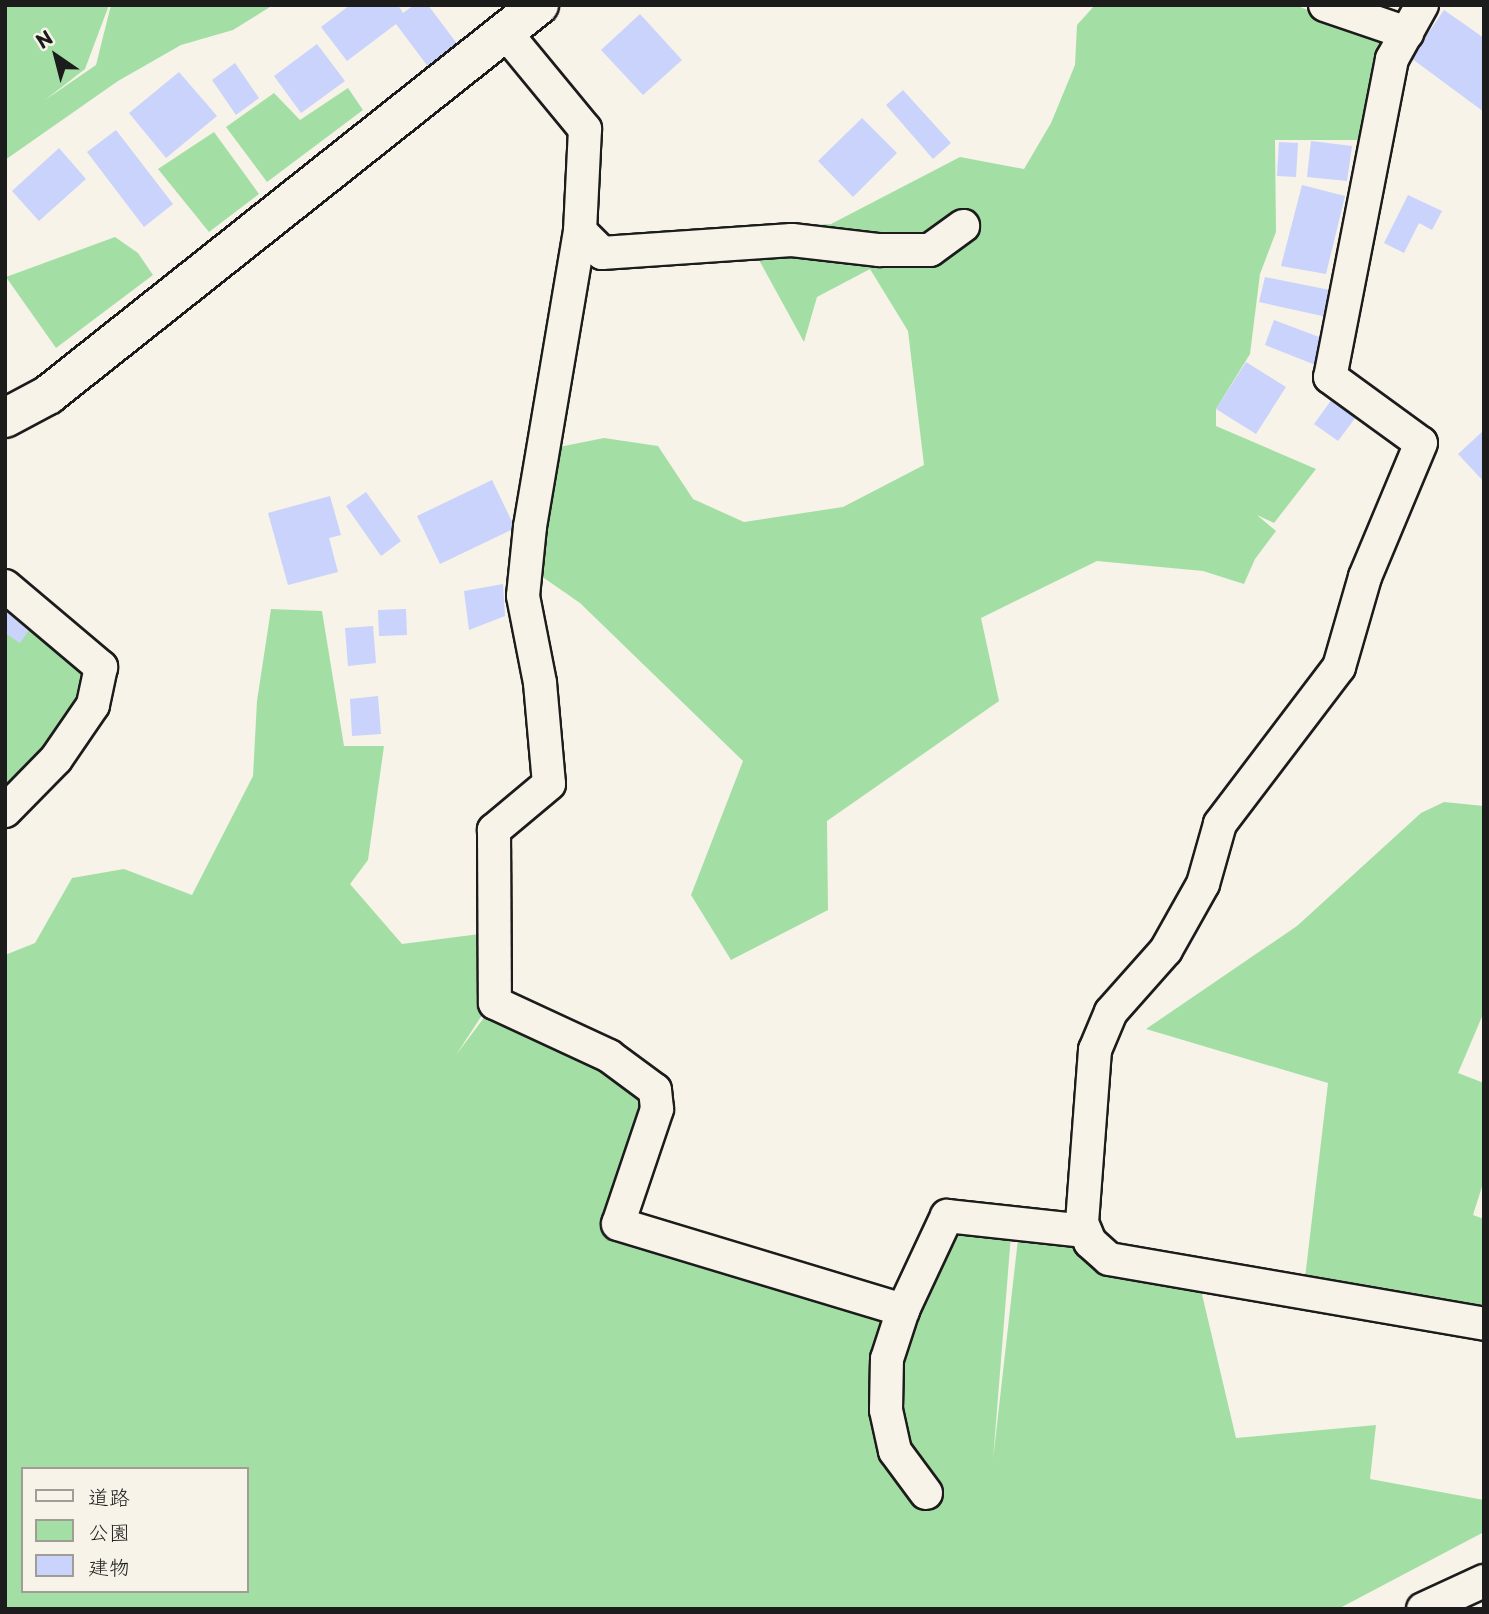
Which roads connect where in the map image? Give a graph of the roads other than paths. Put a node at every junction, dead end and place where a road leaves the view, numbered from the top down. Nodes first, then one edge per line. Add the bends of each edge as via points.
1 (539, 5) edge
2 (1325, 5) edge
3 (1422, 5) edge
4 (505, 32) junction
5 (1406, 33) junction
6 (963, 226) dead end
7 (580, 231) junction
8 (5, 418) edge
9 (5, 586) edge
10 (5, 811) edge
11 (1085, 1231) junction
12 (903, 1310) junction
13 (1484, 1324) edge
14 (926, 1493) dead end
15 (1484, 1581) edge
16 (1423, 1609) edge

1 - 4 street
2 - 5 street
3 - 5 street
4 - 7 street via 585,130
4 - 8 street via 48,394
5 - 11 street via 1392,59 1330,377 1421,443 1365,578 1339,667 1220,824 1203,884 1166,950 1111,1012 1096,1050
6 - 7 street via 930,250 792,240 602,253
7 - 12 street via 530,527 523,596 540,683 549,784 494,830 495,1003 609,1056 655,1090 657,1109 618,1224
9 - 10 street via 101,667 93,705 56,760
11 - 12 street via 947,1216
11 - 13 street via 1109,1259
12 - 14 street via 887,1359 886,1410 895,1451
15 - 16 street

